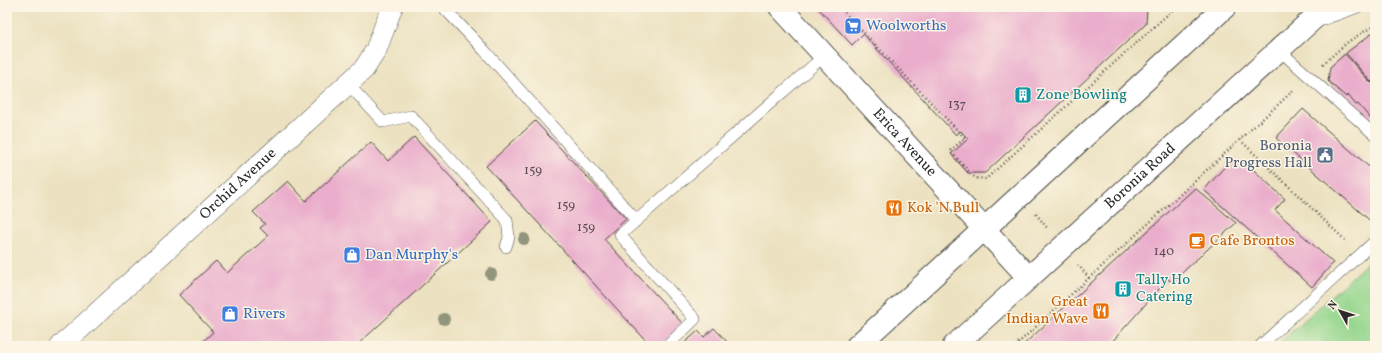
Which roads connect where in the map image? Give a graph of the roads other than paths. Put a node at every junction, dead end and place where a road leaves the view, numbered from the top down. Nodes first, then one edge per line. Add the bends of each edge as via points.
1 (392, 7) edge
2 (443, 7) edge
3 (780, 7) edge
4 (1225, 7) edge
5 (1326, 7) edge
6 (1358, 7) edge
7 (1306, 26) junction
8 (1279, 50) junction
9 (824, 56) junction
10 (348, 84) junction
11 (1375, 135) edge
12 (636, 220) junction
13 (986, 229) junction
14 (1375, 242) edge
15 (506, 247) dead end
16 (1028, 278) junction
17 (62, 346) edge
18 (667, 346) edge
19 (857, 346) edge
20 (954, 346) edge
21 (1260, 346) edge

1 - 10 street, Orchid Avenue via 376,50 364,69
2 - 12 lane
3 - 9 main road, Erica Avenue
4 - 13 main road
5 - 7 main road, Boronia Road
6 - 7 lane
7 - 8 main road, Boronia Road
8 - 11 lane
8 - 16 main road, Boronia Road
9 - 12 lane
9 - 13 main road, Erica Avenue
10 - 15 lane via 383,122 411,116 506,220 509,237
10 - 17 street, Orchid Avenue
12 - 18 lane via 620,235 695,319
13 - 16 main road, Erica Avenue
13 - 19 main road
14 - 21 lane
16 - 20 main road, Boronia Road

